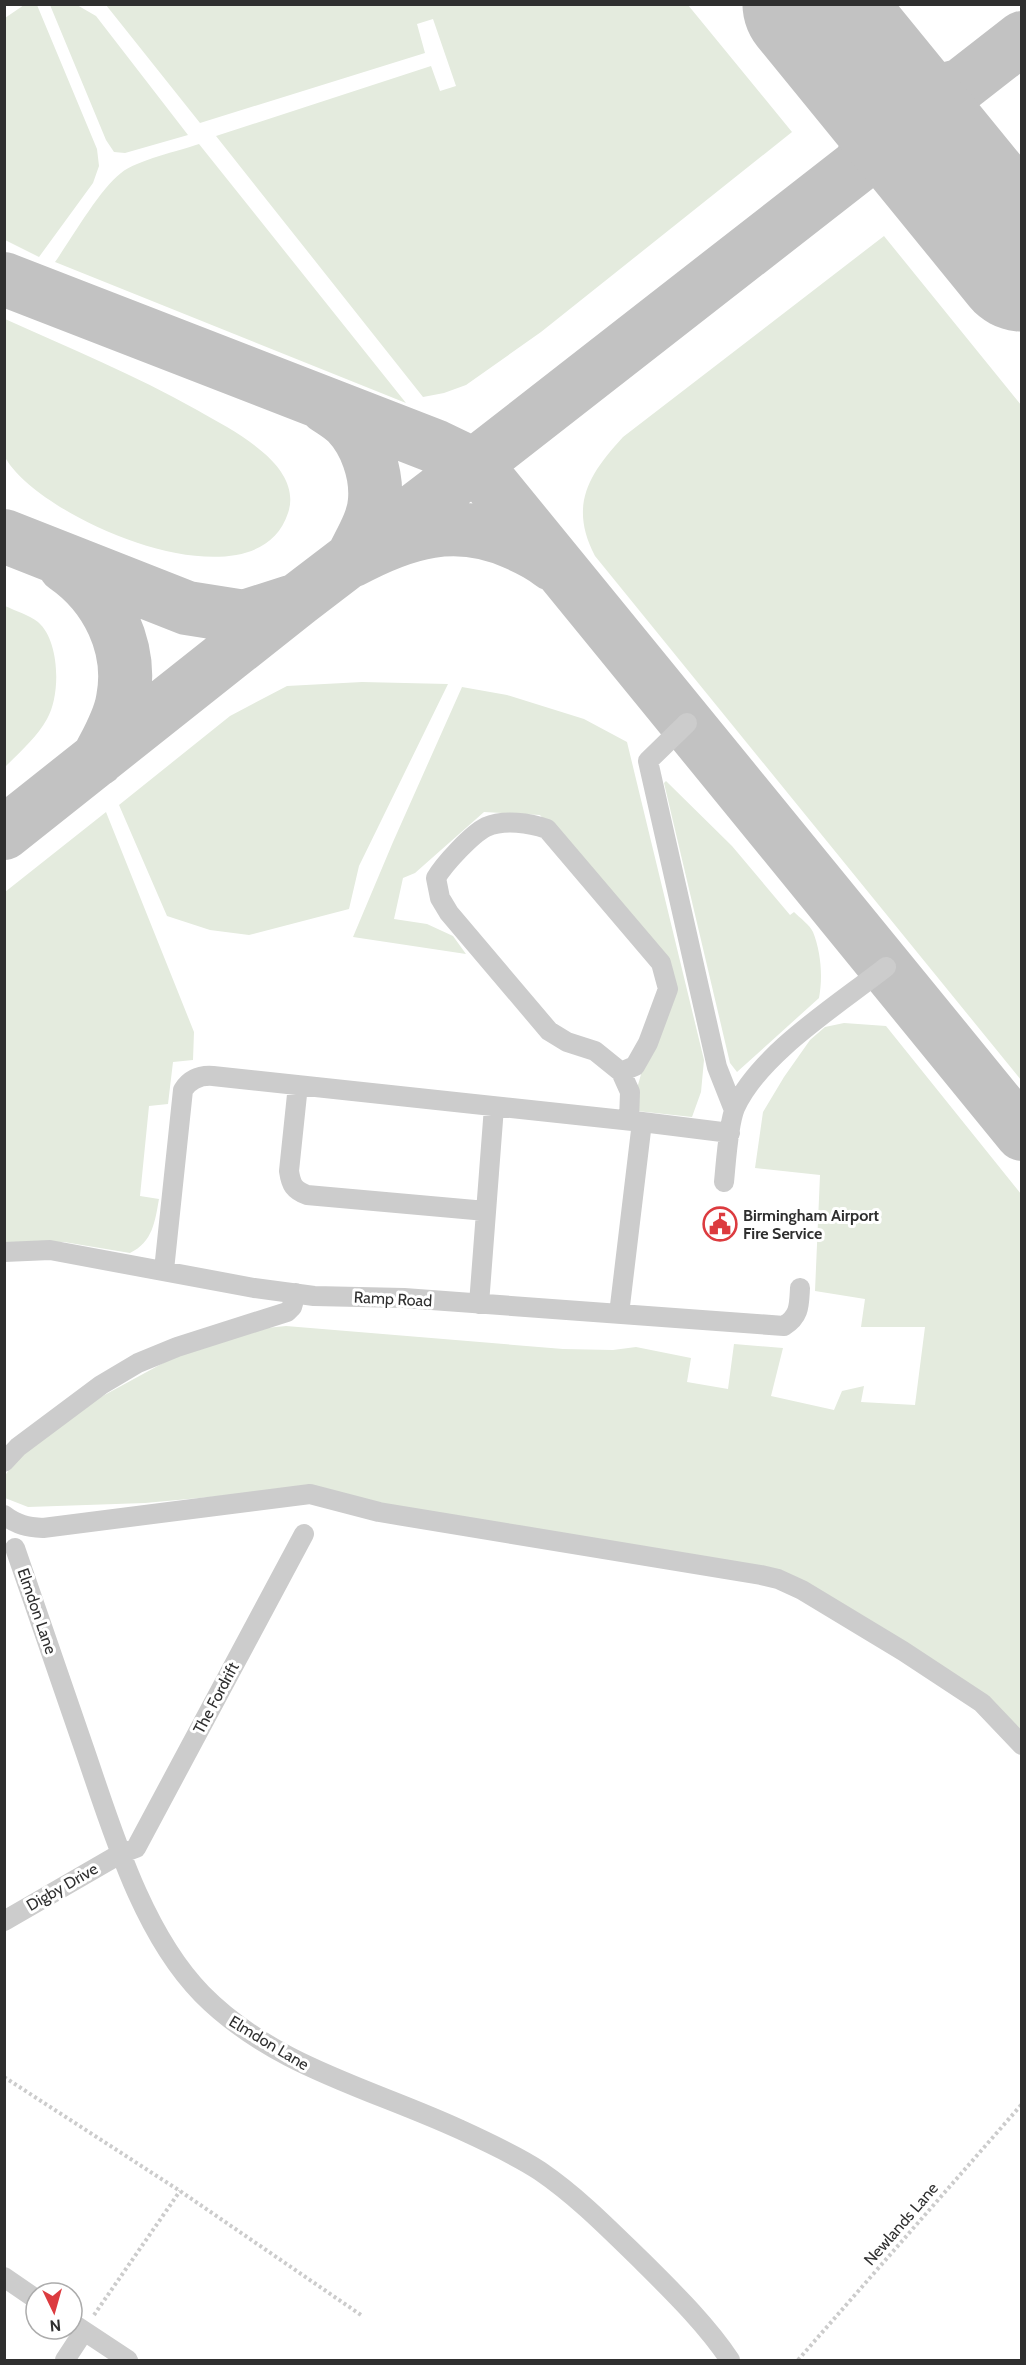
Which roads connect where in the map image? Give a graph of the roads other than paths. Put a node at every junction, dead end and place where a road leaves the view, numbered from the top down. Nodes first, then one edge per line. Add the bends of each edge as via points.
1 (687, 723) dead end
2 (886, 967) dead end
3 (621, 1072) junction
4 (298, 1085) junction
5 (494, 1107) junction
6 (734, 1110) junction
7 (635, 1122) junction
8 (730, 1133) junction
9 (724, 1182) dead end
10 (486, 1211) junction
11 (4, 1252) edge
12 (164, 1270) junction
13 (800, 1288) dead end
14 (296, 1293) junction
15 (479, 1304) junction
16 (619, 1314) junction
17 (4, 1462) edge
18 (4, 1515) edge
19 (304, 1534) dead end
20 (15, 1548) dead end
21 (1022, 1745) edge
22 (120, 1854) junction
23 (4, 1921) edge
24 (4, 2277) edge
25 (24, 2291) edge
26 (84, 2331) edge
27 (73, 2341) edge
28 (65, 2361) edge
29 (128, 2361) edge
30 (730, 2361) edge

1 - 6 street via 648,761 717,1067
2 - 6 street via 775,1054 749,1083
3 - 3 street via 595,1051 549,1031 440,898 436,878 444,864 484,828 534,824 547,829 661,963 668,989 663,1005 635,1066
3 - 7 street via 630,1092
4 - 5 street
4 - 10 street via 290,1171 290,1182 296,1191
4 - 12 street via 204,1076 188,1082 183,1090
5 - 7 street
5 - 10 street
6 - 8 street
7 - 8 street
7 - 16 street
8 - 9 street
10 - 15 street
11 - 12 street, Ramp Road via 50,1250
12 - 14 street, Ramp Road
13 - 16 street, Ramp Road via 799,1311 784,1326
14 - 15 street, Ramp Road
14 - 17 street via 287,1312 187,1343 138,1363 91,1392
15 - 16 street, Ramp Road
18 - 21 street via 27,1527 43,1528 310,1494 379,1512 778,1579 962,1688 995,1714
19 - 22 street, The Fordrift via 136,1848
20 - 22 street, Elmdon Lane
22 - 23 street, Digby Drive
22 - 30 street, Elmdon Lane via 161,1941 200,1993 223,2014 299,2064 458,2129 539,2170 599,2218 668,2287
24 - 25 street
26 - 29 street
27 - 28 street

